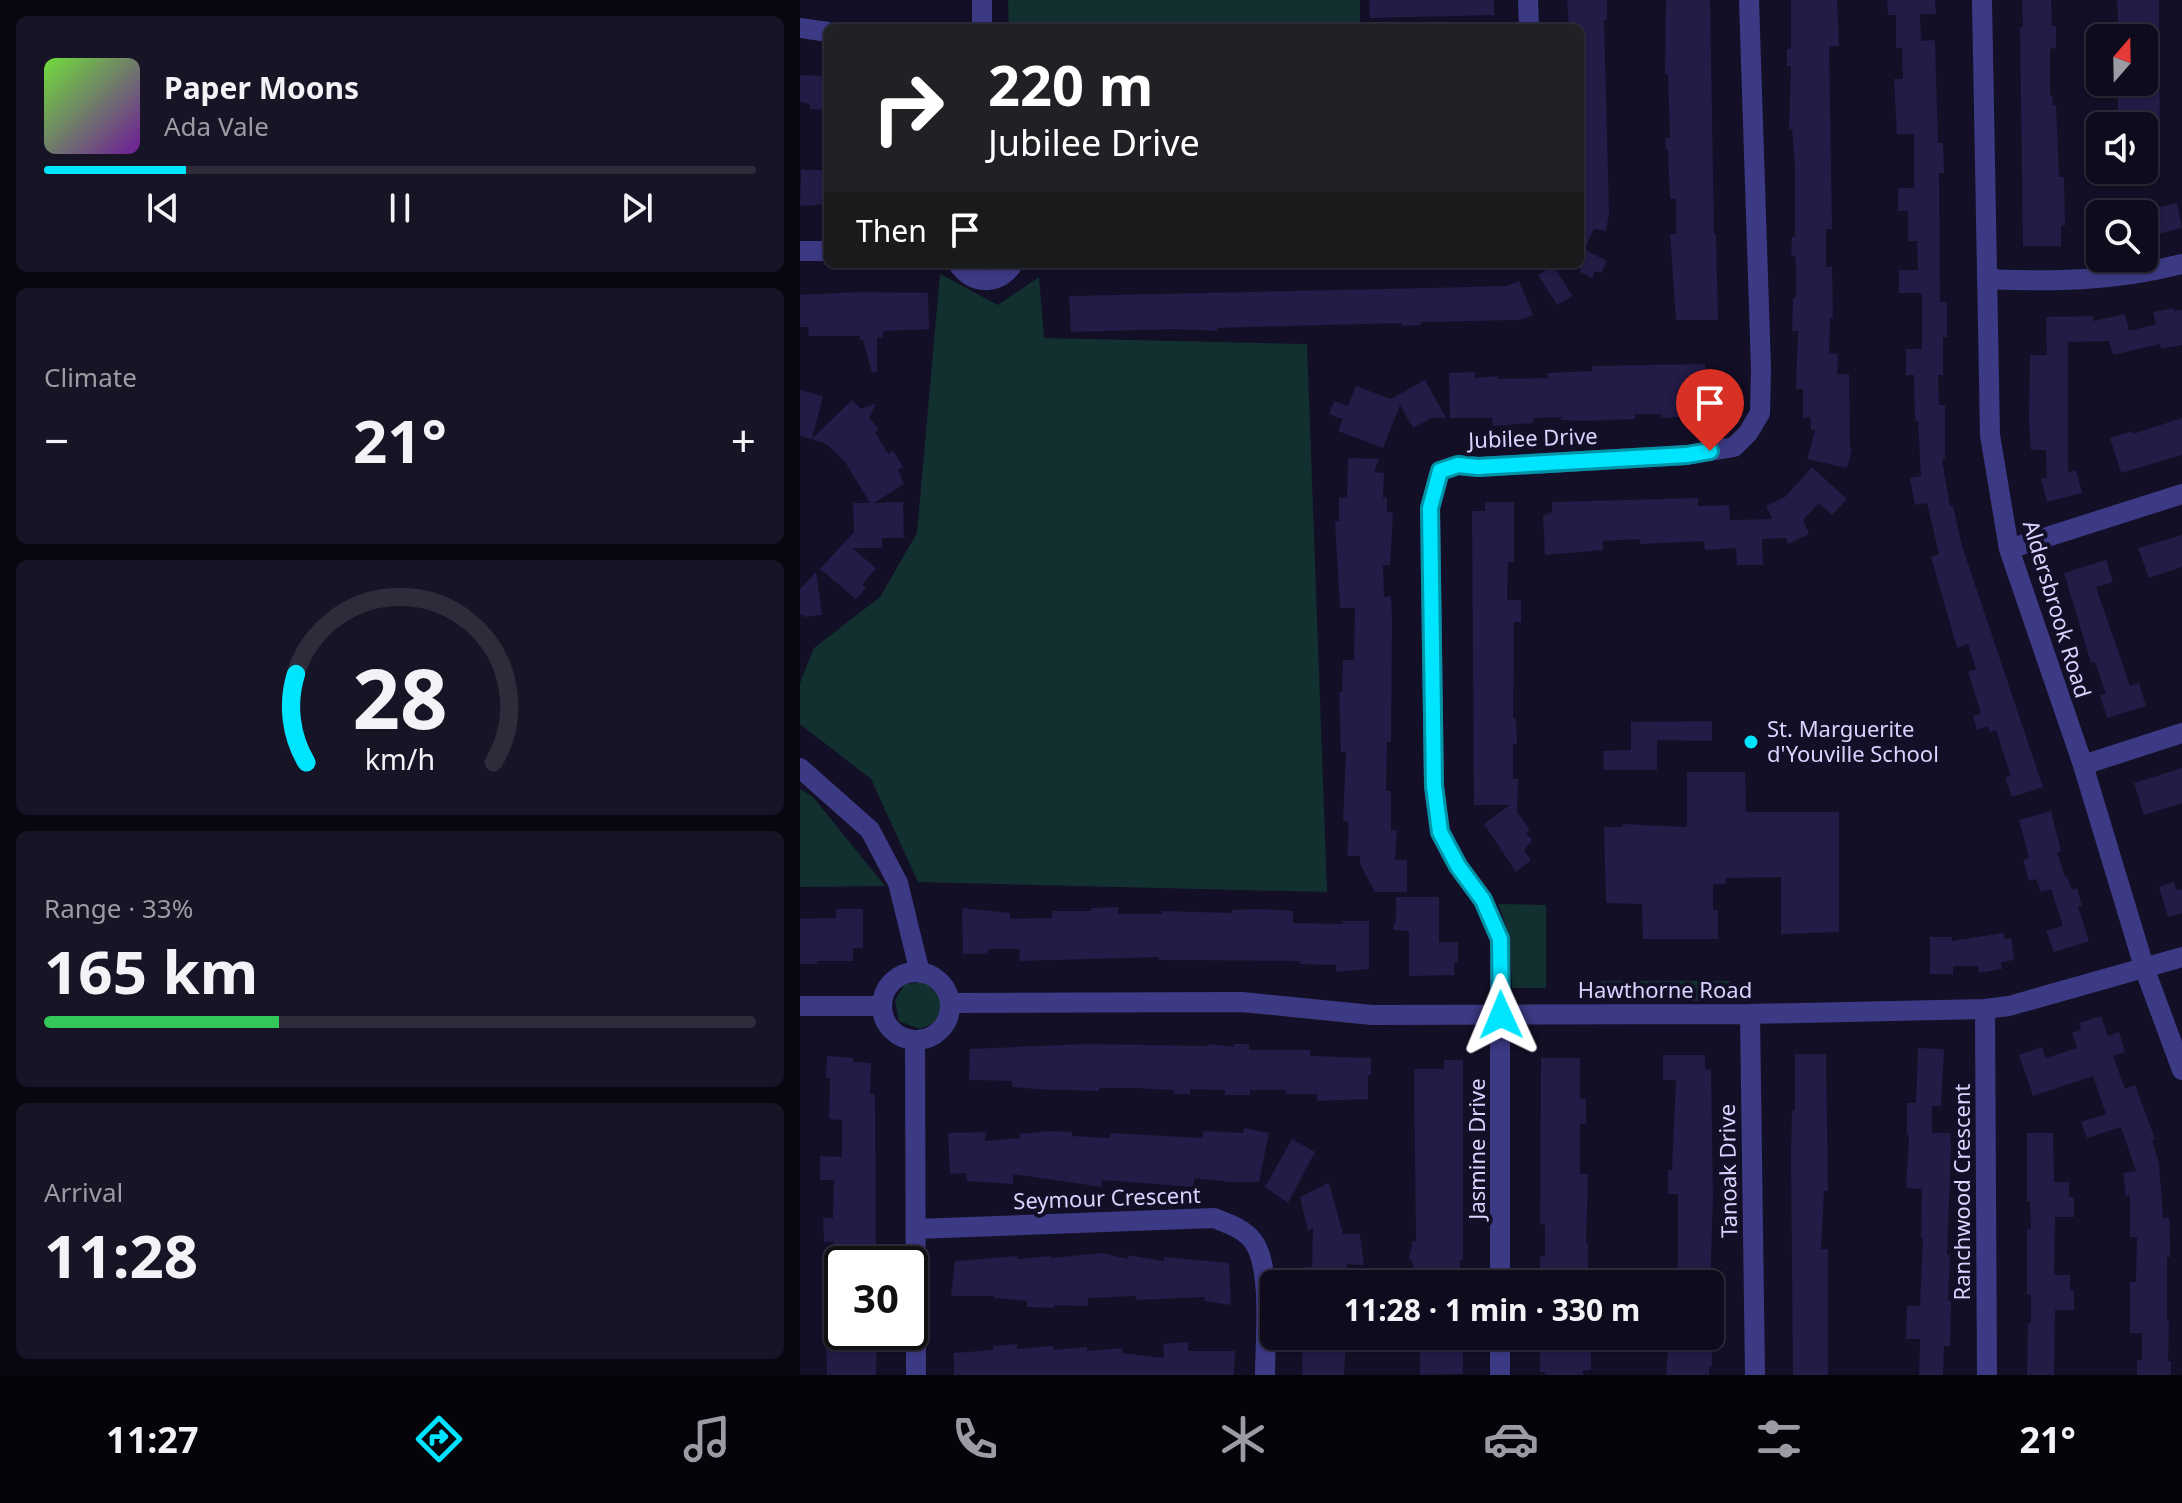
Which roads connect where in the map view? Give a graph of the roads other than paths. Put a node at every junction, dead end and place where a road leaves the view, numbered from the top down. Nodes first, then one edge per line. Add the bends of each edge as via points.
1 (982, 0) edge
2 (1528, 0) edge
3 (1749, 0) edge
4 (1982, 0) edge
5 (982, 24) edge
6 (1529, 24) edge
7 (800, 28) edge
8 (824, 31) edge
9 (800, 251) edge
10 (824, 251) edge
11 (2182, 264) edge
12 (959, 268) edge
13 (1010, 268) edge
14 (1987, 279) junction
15 (2182, 494) edge
16 (2009, 549) junction
17 (2182, 733) edge
18 (2083, 765) junction
19 (800, 768) edge
20 (2182, 957) edge
21 (2145, 970) junction
22 (920, 973) junction
23 (950, 1003) junction
24 (800, 1006) edge
25 (882, 1006) junction
26 (1985, 1009) junction
27 (1750, 1014) junction
28 (1501, 1015) junction
29 (915, 1040) junction
30 (2182, 1070) edge
31 (916, 1229) junction
32 (1500, 1270) edge
33 (1500, 1350) edge
34 (916, 1375) edge
35 (1265, 1375) edge
36 (1500, 1375) edge
37 (1755, 1375) edge
38 (1987, 1375) edge

1 - 5 street
2 - 6 street
3 - 28 street, Jubilee Drive via 1761,369 1760,413 1748,433 1734,447 1687,455 1458,465 1440,471 1430,508 1434,786 1440,832 1483,900 1500,939
4 - 14 street, Aldersbrook Road
7 - 8 street
9 - 10 street
11 - 14 street via 2065,282
12 - 13 street via 985,281
14 - 16 street, Aldersbrook Road via 1990,435
15 - 16 street
16 - 18 street, Aldersbrook Road
17 - 18 street
18 - 21 street, Aldersbrook Road
19 - 22 street via 870,830 898,883
20 - 21 street, Hawthorne Road
21 - 26 street, Hawthorne Road
21 - 30 street, Aldersbrook Road
22 - 23 street via 940,983
22 - 25 street via 909,973 890,985
23 - 28 street, Hawthorne Road via 1242,1002 1372,1015
23 - 29 street via 941,1030
24 - 25 street
25 - 29 street via 895,1033
26 - 27 street, Hawthorne Road
26 - 38 street, Ranchwood Crescent
27 - 28 street, Hawthorne Road
27 - 37 street, Tanoak Drive
28 - 32 street, Jasmine Drive
29 - 31 street
31 - 34 street
31 - 35 street, Seymour Crescent via 1214,1218 1239,1228 1255,1244 1265,1273
33 - 36 street

